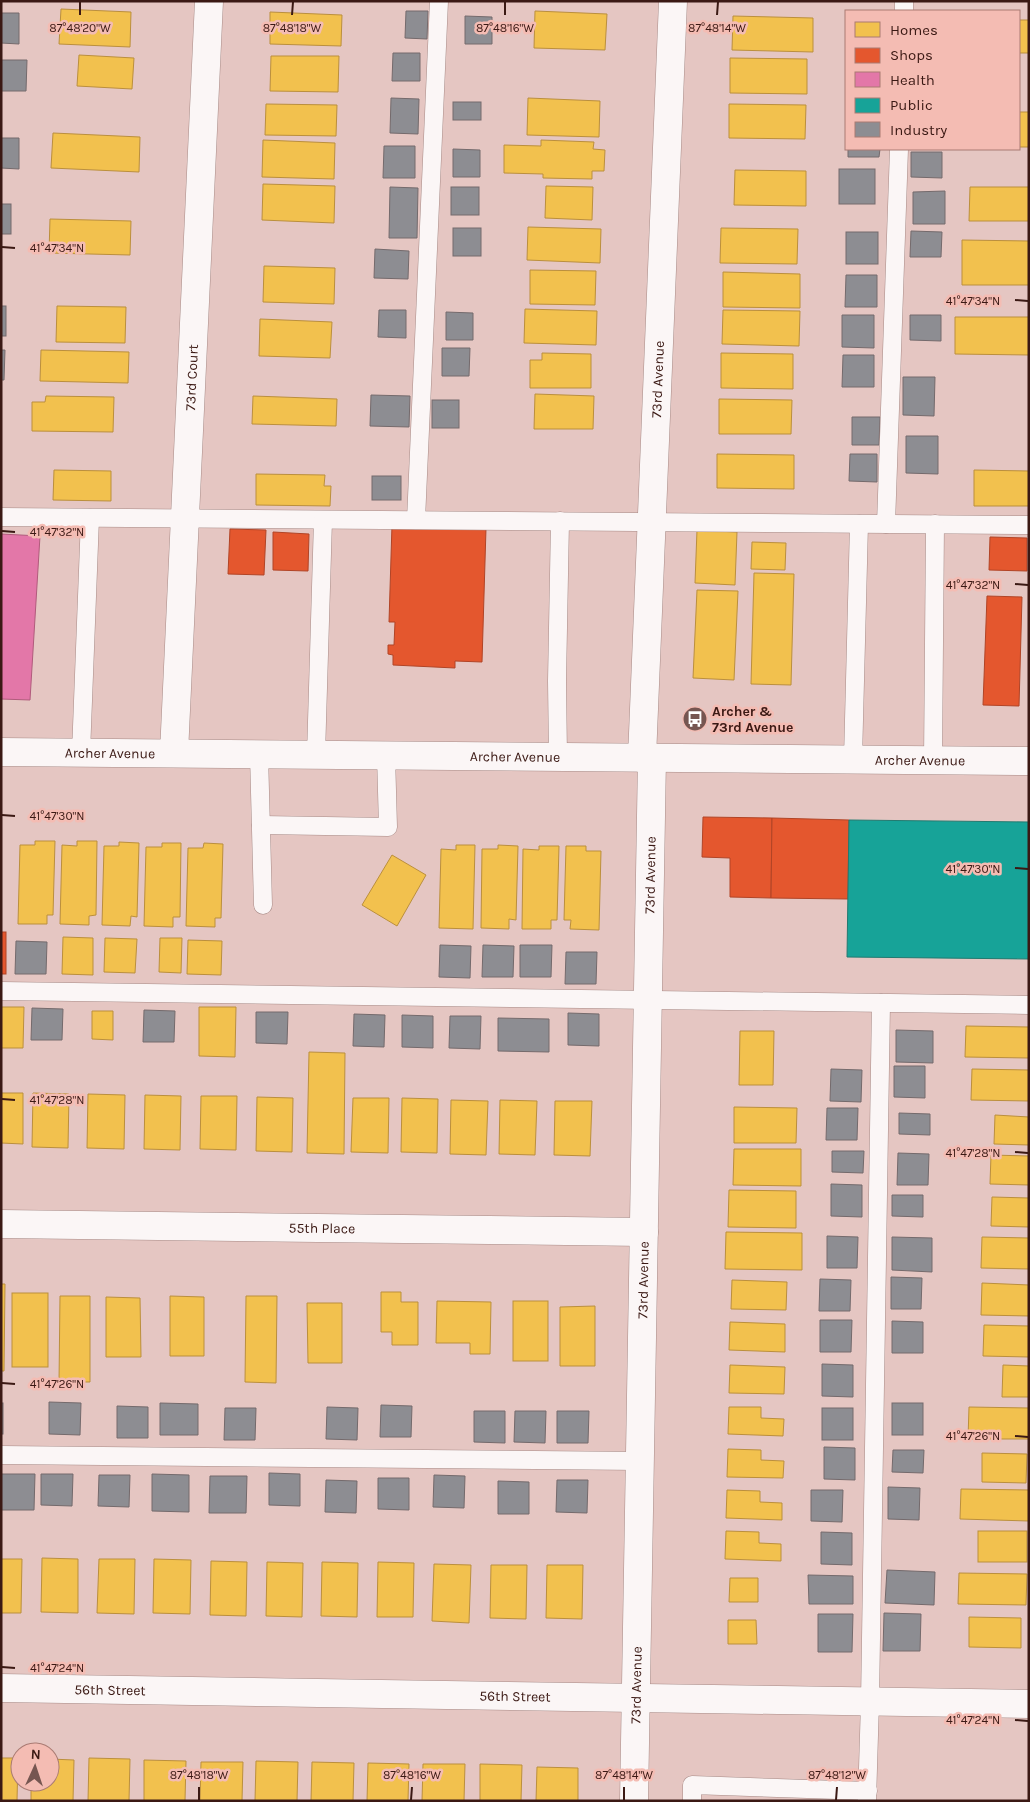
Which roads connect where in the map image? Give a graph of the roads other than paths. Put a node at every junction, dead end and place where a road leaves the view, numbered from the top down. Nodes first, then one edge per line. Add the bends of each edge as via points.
1 (209, 1) edge
2 (439, 1) edge
3 (673, 1) edge
4 (899, 150) edge
5 (1, 517) edge
6 (90, 518) junction
7 (185, 518) junction
8 (323, 520) junction
9 (416, 520) junction
10 (560, 521) junction
11 (652, 522) junction
12 (859, 524) junction
13 (886, 524) junction
14 (935, 524) junction
15 (1029, 525) edge
16 (1, 752) edge
17 (81, 753) junction
18 (174, 754) junction
19 (259, 754) junction
20 (316, 755) junction
21 (386, 755) junction
22 (558, 757) junction
23 (647, 758) junction
24 (853, 759) junction
25 (933, 761) junction
26 (1029, 761) edge
27 (261, 825) junction
28 (264, 905) dead end
29 (1, 991) edge
30 (648, 1000) junction
31 (881, 1003) junction
32 (1029, 1005) edge
33 (1, 1224) edge
34 (644, 1232) junction
35 (1, 1456) edge
36 (640, 1461) junction
37 (1, 1688) edge
38 (635, 1698) junction
39 (870, 1702) junction
40 (1029, 1704) edge
41 (867, 1796) edge
42 (634, 1801) edge
43 (692, 1801) edge

1 - 7 street, 73rd Court
2 - 9 lane
3 - 11 street, 73rd Avenue
4 - 13 lane
5 - 6 lane
6 - 7 lane
6 - 17 lane
7 - 8 lane
7 - 18 street, 73rd Court
8 - 9 lane
8 - 20 lane
9 - 10 lane
10 - 11 lane
10 - 22 lane
11 - 12 lane
11 - 23 street, 73rd Avenue
12 - 13 lane
12 - 24 lane
13 - 14 lane
14 - 15 lane
14 - 25 lane
16 - 17 street, Archer Avenue
17 - 18 street, Archer Avenue
18 - 19 street, Archer Avenue
19 - 20 street, Archer Avenue
19 - 27 lane
20 - 21 street, Archer Avenue
21 - 22 street, Archer Avenue
21 - 27 lane via 388,827
22 - 23 street, Archer Avenue
23 - 24 street, Archer Avenue
23 - 30 street, 73rd Avenue
24 - 25 street, Archer Avenue
25 - 26 street, Archer Avenue
27 - 28 lane
29 - 30 lane
30 - 31 lane
30 - 34 street, 73rd Avenue
31 - 32 lane
31 - 39 lane
33 - 34 street, 55th Place
34 - 36 street, 73rd Avenue
35 - 36 lane
36 - 38 street, 73rd Avenue
37 - 38 street, 56th Street
38 - 39 street, 56th Street
38 - 42 street, 73rd Avenue
39 - 40 street, 56th Street
39 - 41 lane
41 - 43 lane via 692,1785

